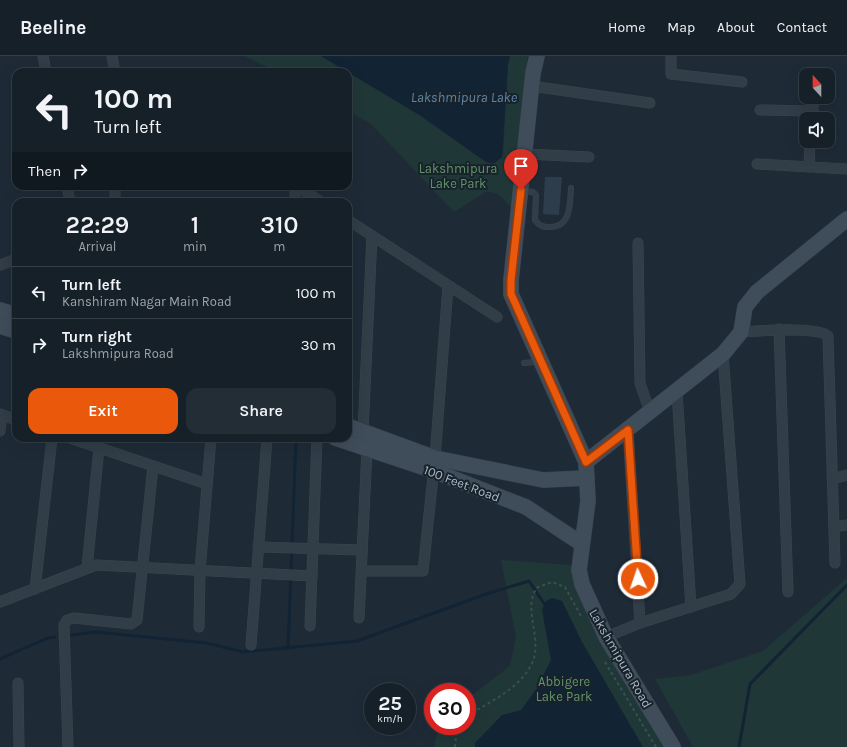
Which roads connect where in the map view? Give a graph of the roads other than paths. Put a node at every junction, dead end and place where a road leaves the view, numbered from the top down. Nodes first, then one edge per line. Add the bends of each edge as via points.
1 (43, 56) edge
2 (112, 56) edge
3 (536, 56) edge
4 (671, 56) edge
5 (45, 68) edge
6 (114, 68) edge
7 (742, 82) dead end
8 (532, 86) junction
9 (650, 103) dead end
10 (760, 110) dead end
11 (799, 114) edge
12 (810, 148) edge
13 (524, 154) junction
14 (589, 157) dead end
15 (757, 164) dead end
16 (809, 167) junction
17 (847, 169) edge
18 (571, 188) dead end
19 (302, 190) edge
20 (521, 190) junction
21 (315, 198) edge
22 (847, 219) edge
23 (352, 223) edge
24 (372, 236) junction
25 (638, 244) dead end
26 (12, 260) edge
27 (0, 264) edge
28 (448, 286) junction
29 (0, 310) edge
30 (12, 314) edge
31 (497, 317) dead end
32 (0, 326) edge
33 (780, 329) junction
34 (12, 330) edge
35 (741, 332) junction
36 (723, 354) junction
37 (524, 363) dead end
38 (543, 367) junction
39 (677, 392) junction
40 (650, 412) junction
41 (1, 415) edge
42 (12, 419) edge
43 (352, 427) edge
44 (0, 430) edge
45 (628, 430) junction
46 (363, 431) junction
47 (52, 442) edge
48 (82, 442) edge
49 (211, 442) edge
50 (267, 442) edge
51 (317, 442) edge
52 (347, 442) edge
53 (99, 448) junction
54 (367, 449) junction
55 (586, 462) junction
56 (435, 465) junction
57 (153, 466) junction
58 (847, 475) edge
59 (587, 478) junction
60 (832, 479) junction
61 (207, 484) junction
62 (847, 525) edge
63 (834, 527) junction
64 (582, 544) junction
65 (258, 547) junction
66 (313, 548) junction
67 (362, 550) junction
68 (835, 563) dead end
69 (143, 567) junction
70 (88, 568) junction
71 (362, 571) junction
72 (200, 572) junction
73 (257, 574) junction
74 (312, 576) junction
75 (35, 589) junction
76 (788, 592) dead end
77 (0, 602) edge
78 (691, 607) junction
79 (360, 618) dead end
80 (640, 623) junction
81 (310, 626) dead end
82 (199, 627) dead end
83 (606, 637) junction
84 (251, 645) dead end
85 (18, 683) dead end
86 (19, 747) edge
87 (68, 747) edge
88 (673, 747) edge

1 - 5 street
2 - 6 street
3 - 8 street, Lakshmipura Road
4 - 7 street via 670,74
8 - 9 street
8 - 13 street, Lakshmipura Road
10 - 11 street
12 - 16 street
13 - 14 street
13 - 20 street, Lakshmipura Road
15 - 16 street
16 - 17 street
18 - 20 lane via 569,215 564,223 553,228 543,227 537,223 536,195
19 - 21 street
20 - 38 street, Lakshmipura Road via 511,294
22 - 35 street via 757,292 745,307
23 - 24 street
24 - 28 street
24 - 46 street
25 - 40 street via 640,383
26 - 27 street
28 - 31 street
28 - 56 street
29 - 30 street
32 - 34 street
33 - 35 street
33 - 60 street via 822,332 828,336
33 - 76 street
35 - 36 street
36 - 39 street
36 - 78 street via 740,584 732,594
37 - 38 lane via 536,362
38 - 55 street, Lakshmipura Road
39 - 40 street
39 - 78 street
40 - 45 street
41 - 42 street
41 - 44 street
43 - 46 street, 100 Feet Road
45 - 55 street
45 - 80 street
46 - 56 street, 100 Feet Road
47 - 75 street
48 - 53 street
49 - 61 street
50 - 65 street
51 - 66 street
52 - 54 street, 100 Feet Road
53 - 57 street
53 - 70 street
54 - 56 street, 100 Feet Road
54 - 67 street
55 - 59 street, Lakshmipura Road
56 - 59 street, 100 Feet Road via 543,480
56 - 64 street, 100 Feet Road via 526,507
56 - 71 street via 423,571
57 - 61 street
57 - 69 street
58 - 60 street
59 - 64 street, Lakshmipura Road via 588,501
60 - 63 street
61 - 72 street
62 - 63 street
63 - 68 street
64 - 83 street, Lakshmipura Road via 579,570 582,584
65 - 66 street
65 - 73 street
66 - 67 street
66 - 74 street
67 - 71 street
69 - 70 street via 96,565
69 - 72 street
69 - 87 street via 136,622 131,624 74,618 67,620 64,625
70 - 75 street
71 - 79 street
72 - 73 street
72 - 82 street
73 - 74 street
73 - 84 street
74 - 81 street
75 - 77 street
78 - 80 street
80 - 83 street
83 - 88 street, Lakshmipura Road
85 - 86 street

